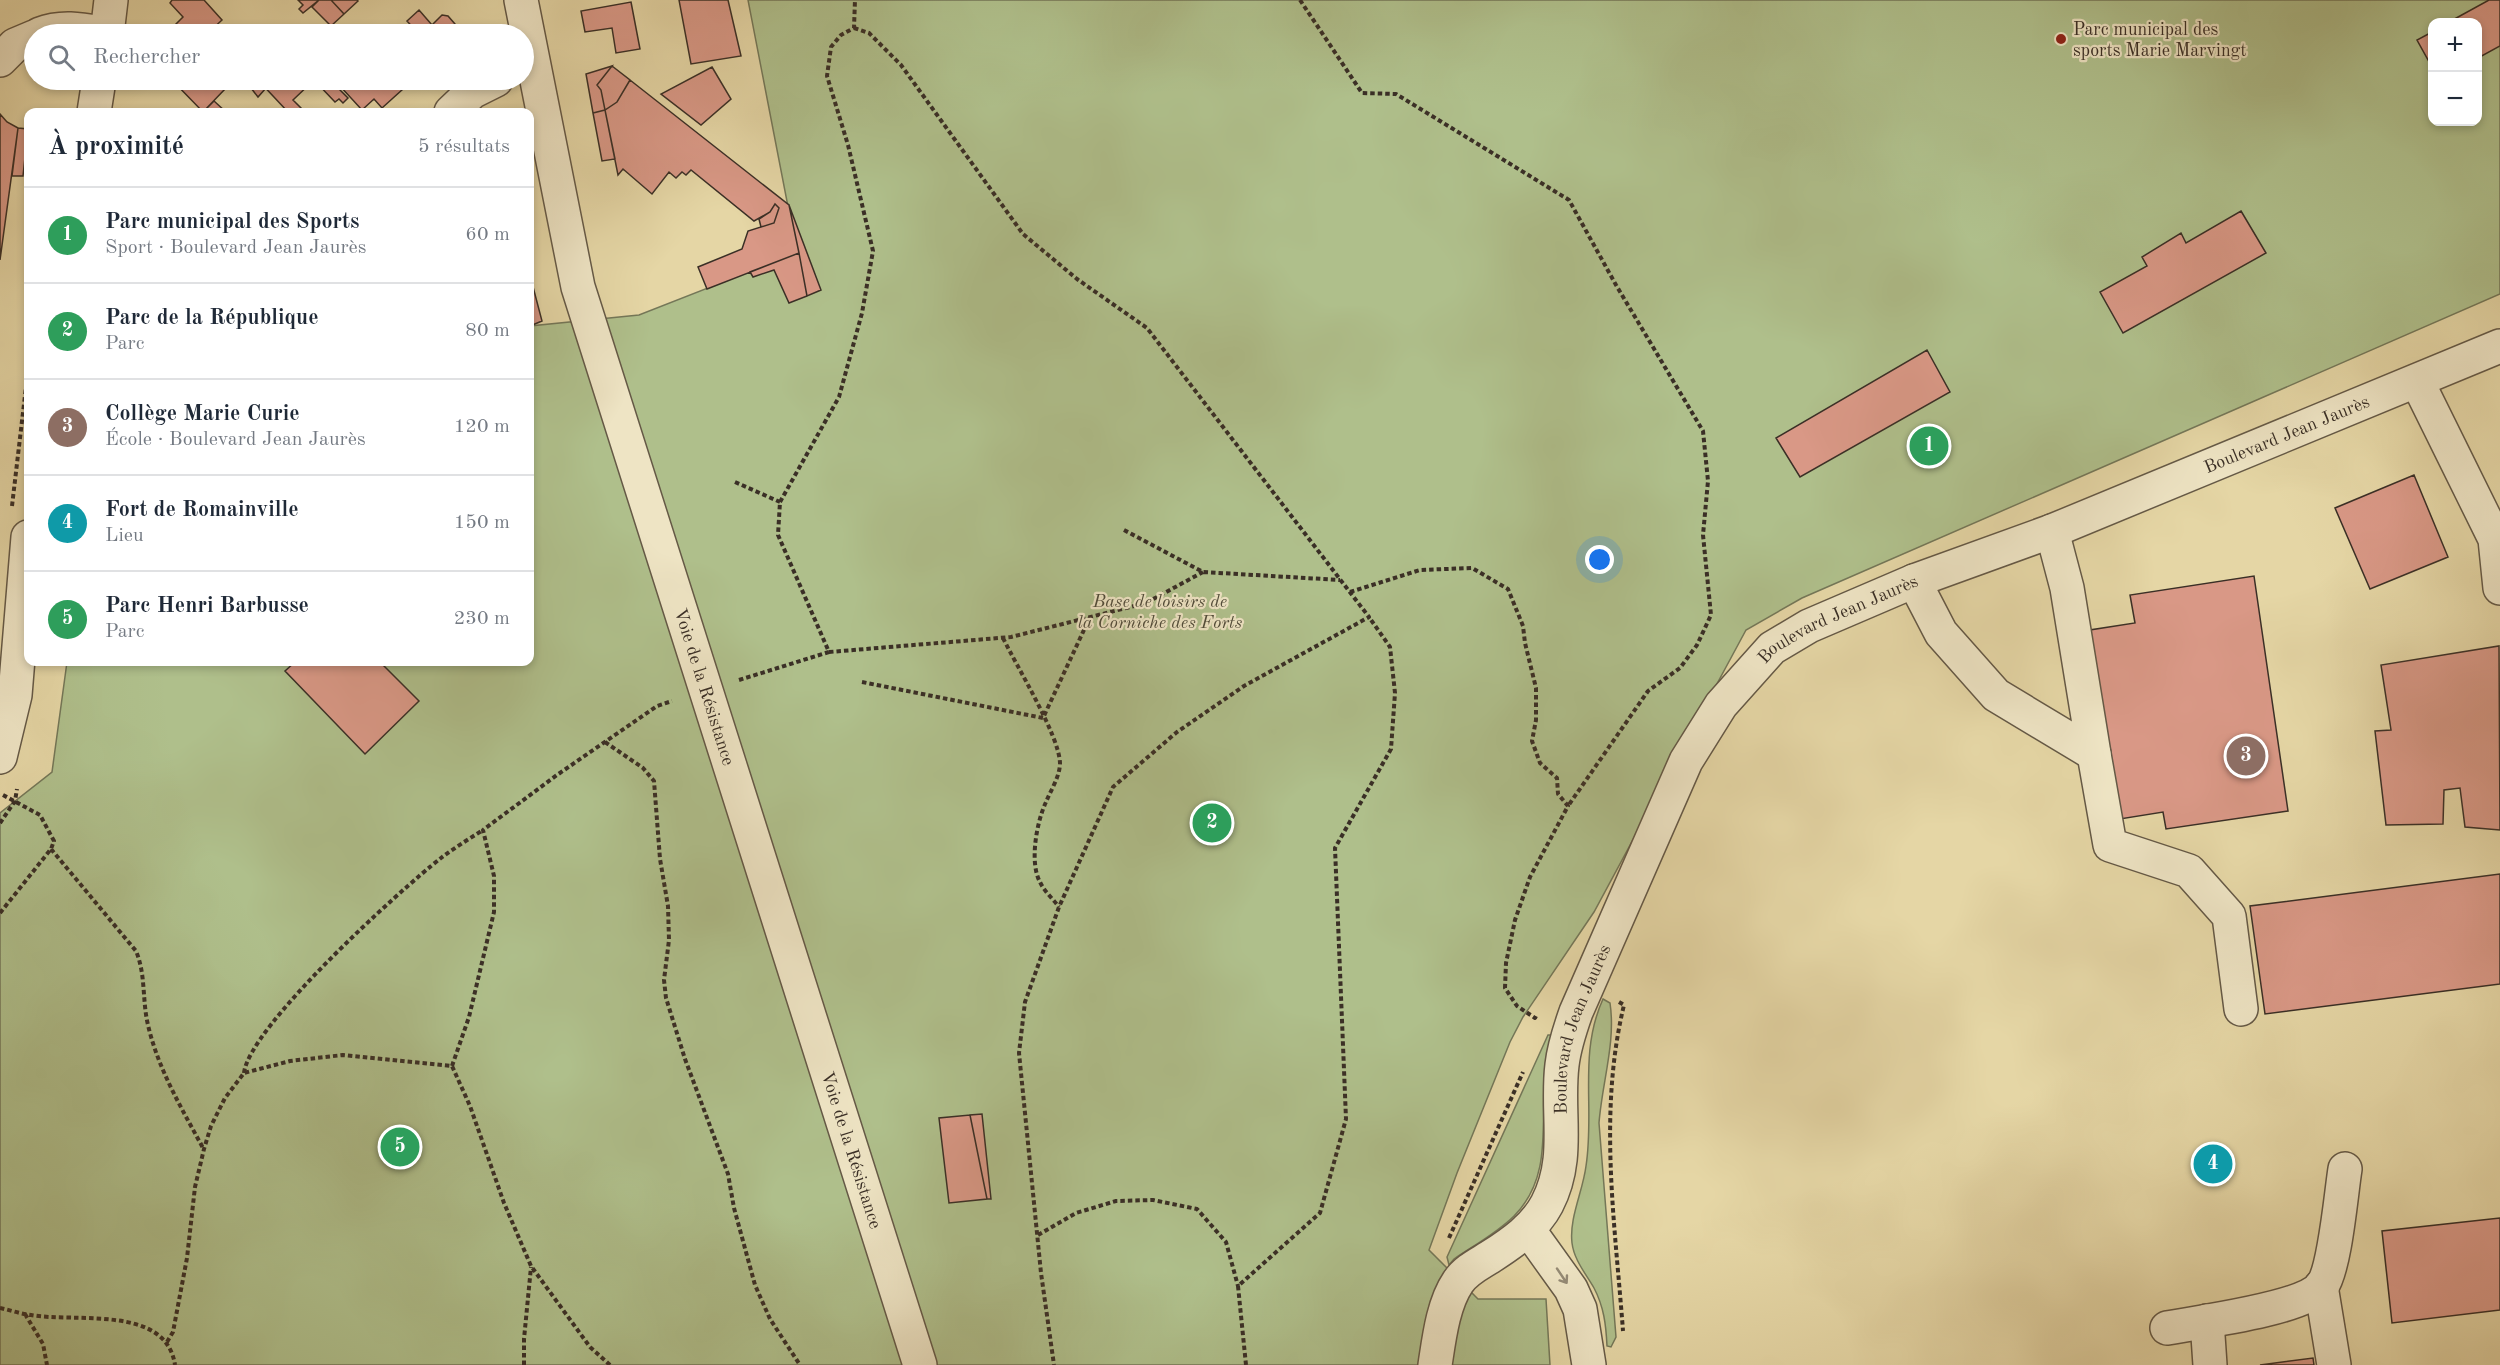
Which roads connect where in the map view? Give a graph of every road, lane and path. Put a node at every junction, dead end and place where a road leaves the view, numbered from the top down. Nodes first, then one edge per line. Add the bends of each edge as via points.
1 (111, 0) edge
2 (521, 0) edge
3 (855, 0) edge
4 (1300, 0) edge
5 (108, 24) edge
6 (524, 24) edge
7 (854, 28) junction
8 (24, 41) edge
9 (0, 60) edge
10 (97, 90) edge
11 (476, 90) edge
12 (534, 90) edge
13 (95, 108) edge
14 (455, 108) edge
15 (2500, 346) edge
16 (2418, 381) junction
17 (24, 417) edge
18 (735, 482) dead end
19 (780, 502) junction
20 (1124, 530) dead end
21 (2052, 531) junction
22 (15, 554) edge
23 (1203, 572) junction
24 (1341, 580) junction
25 (1914, 581) junction
26 (2500, 588) edge
27 (1350, 592) junction
28 (1090, 617) junction
29 (1369, 617) junction
30 (1003, 638) junction
31 (829, 652) junction
32 (765, 673) dead end
33 (862, 682) dead end
34 (705, 690) junction
35 (1043, 718) junction
36 (605, 742) junction
37 (2094, 754) junction
38 (0, 756) edge
39 (0, 793) edge
40 (1568, 806) junction
41 (483, 830) junction
42 (51, 849) junction
43 (1059, 907) junction
44 (0, 913) edge
45 (1587, 987) junction
46 (1540, 1009) dead end
47 (2241, 1009) dead end
48 (452, 1066) junction
49 (1526, 1066) dead end
50 (244, 1073) junction
51 (204, 1149) junction
52 (2345, 1169) dead end
53 (1528, 1229) junction
54 (1037, 1235) junction
55 (1446, 1246) dead end
56 (531, 1266) junction
57 (1238, 1286) junction
58 (2321, 1286) junction
59 (0, 1308) edge
60 (24, 1313) junction
61 (2207, 1321) junction
62 (2167, 1328) dead end
63 (1624, 1332) dead end
64 (167, 1342) junction
65 (47, 1365) edge
66 (175, 1365) edge
67 (524, 1365) edge
68 (610, 1365) edge
69 (800, 1365) edge
70 (920, 1365) edge
71 (1054, 1365) edge
72 (1246, 1365) edge
73 (1435, 1365) edge
74 (1589, 1365) edge
75 (2210, 1365) edge
76 (2334, 1365) edge

1 - 5 street
2 - 6 street, Voie de la Résistance
3 - 7 path
4 - 40 path via 1362,93 1396,94 1569,200 1703,431 1708,481 1703,536 1711,615 1697,645 1680,668 1648,691
7 - 19 path via 831,47 827,76 873,251 862,314 839,398
7 - 24 path via 869,33 901,65 1023,234 1077,279 1147,328
8 - 9 street
10 - 13 street
11 - 14 street
12 - 34 street, Voie de la Résistance via 578,287
15 - 16 street, Boulevard Jean Jaurès
16 - 21 street, Boulevard Jean Jaurès
16 - 26 street via 2495,540
17 - 22 path
18 - 19 path
19 - 31 path via 778,539
20 - 23 path
21 - 25 street, Boulevard Jean Jaurès
21 - 37 street via 2067,588
22 - 38 street via 15,695
23 - 24 path
23 - 28 path via 1146,603
24 - 27 path
25 - 37 street via 1941,633 1996,695
25 - 45 street, Boulevard Jean Jaurès via 1809,626 1772,648 1744,676 1686,761
27 - 29 path
27 - 40 path via 1420,570 1472,568 1508,589 1523,626 1536,688 1532,741 1540,763 1557,778 1558,794
28 - 30 path
28 - 35 path
29 - 43 path via 1244,686 1177,732 1113,788
29 - 57 path via 1390,647 1395,693 1391,749 1335,848 1346,1119 1320,1213
30 - 31 path
30 - 35 path
31 - 32 path
33 - 35 path
34 - 36 path via 657,706
34 - 70 street, Voie de la Résistance
35 - 43 path via 1055,739 1060,764 1040,817 1035,854 1039,881
36 - 41 path
36 - 69 path via 643,768 654,781 668,906 666,998 728,1174 755,1285 770,1319
37 - 47 street via 2110,845 2189,872 2229,916
39 - 42 path via 40,816 54,841
40 - 46 path via 1530,877 1506,963 1505,988 1517,1006 1535,1018
41 - 48 path via 494,876 494,912 469,1017
41 - 50 path via 442,857 384,906 336,954 280,1013 245,1062
42 - 44 path
42 - 51 path via 136,951 152,1041
43 - 54 path via 1025,1002 1019,1053
45 - 53 street, Boulevard Jean Jaurès via 1567,1038 1562,1066 1562,1151 1558,1177 1546,1206
45 - 63 path via 1624,1005 1616,1041 1609,1117
48 - 50 path via 343,1055 290,1061
48 - 56 path
49 - 55 path
50 - 51 path via 225,1098
51 - 64 path via 173,1332
52 - 58 street via 2333,1255
53 - 73 street, Boulevard Jean Jaurès via 1457,1283
53 -> 74 street via 1571,1289 1580,1309
54 - 57 path via 1076,1213 1116,1201 1153,1200 1197,1209 1226,1242
54 - 71 path
56 - 67 path
56 - 68 path via 590,1347
57 - 72 path
58 - 61 street via 2294,1303
58 - 76 street
59 - 60 path
60 - 64 path via 117,1319 158,1334
60 - 65 path via 43,1344
61 - 62 street
61 - 75 street
64 - 66 path

